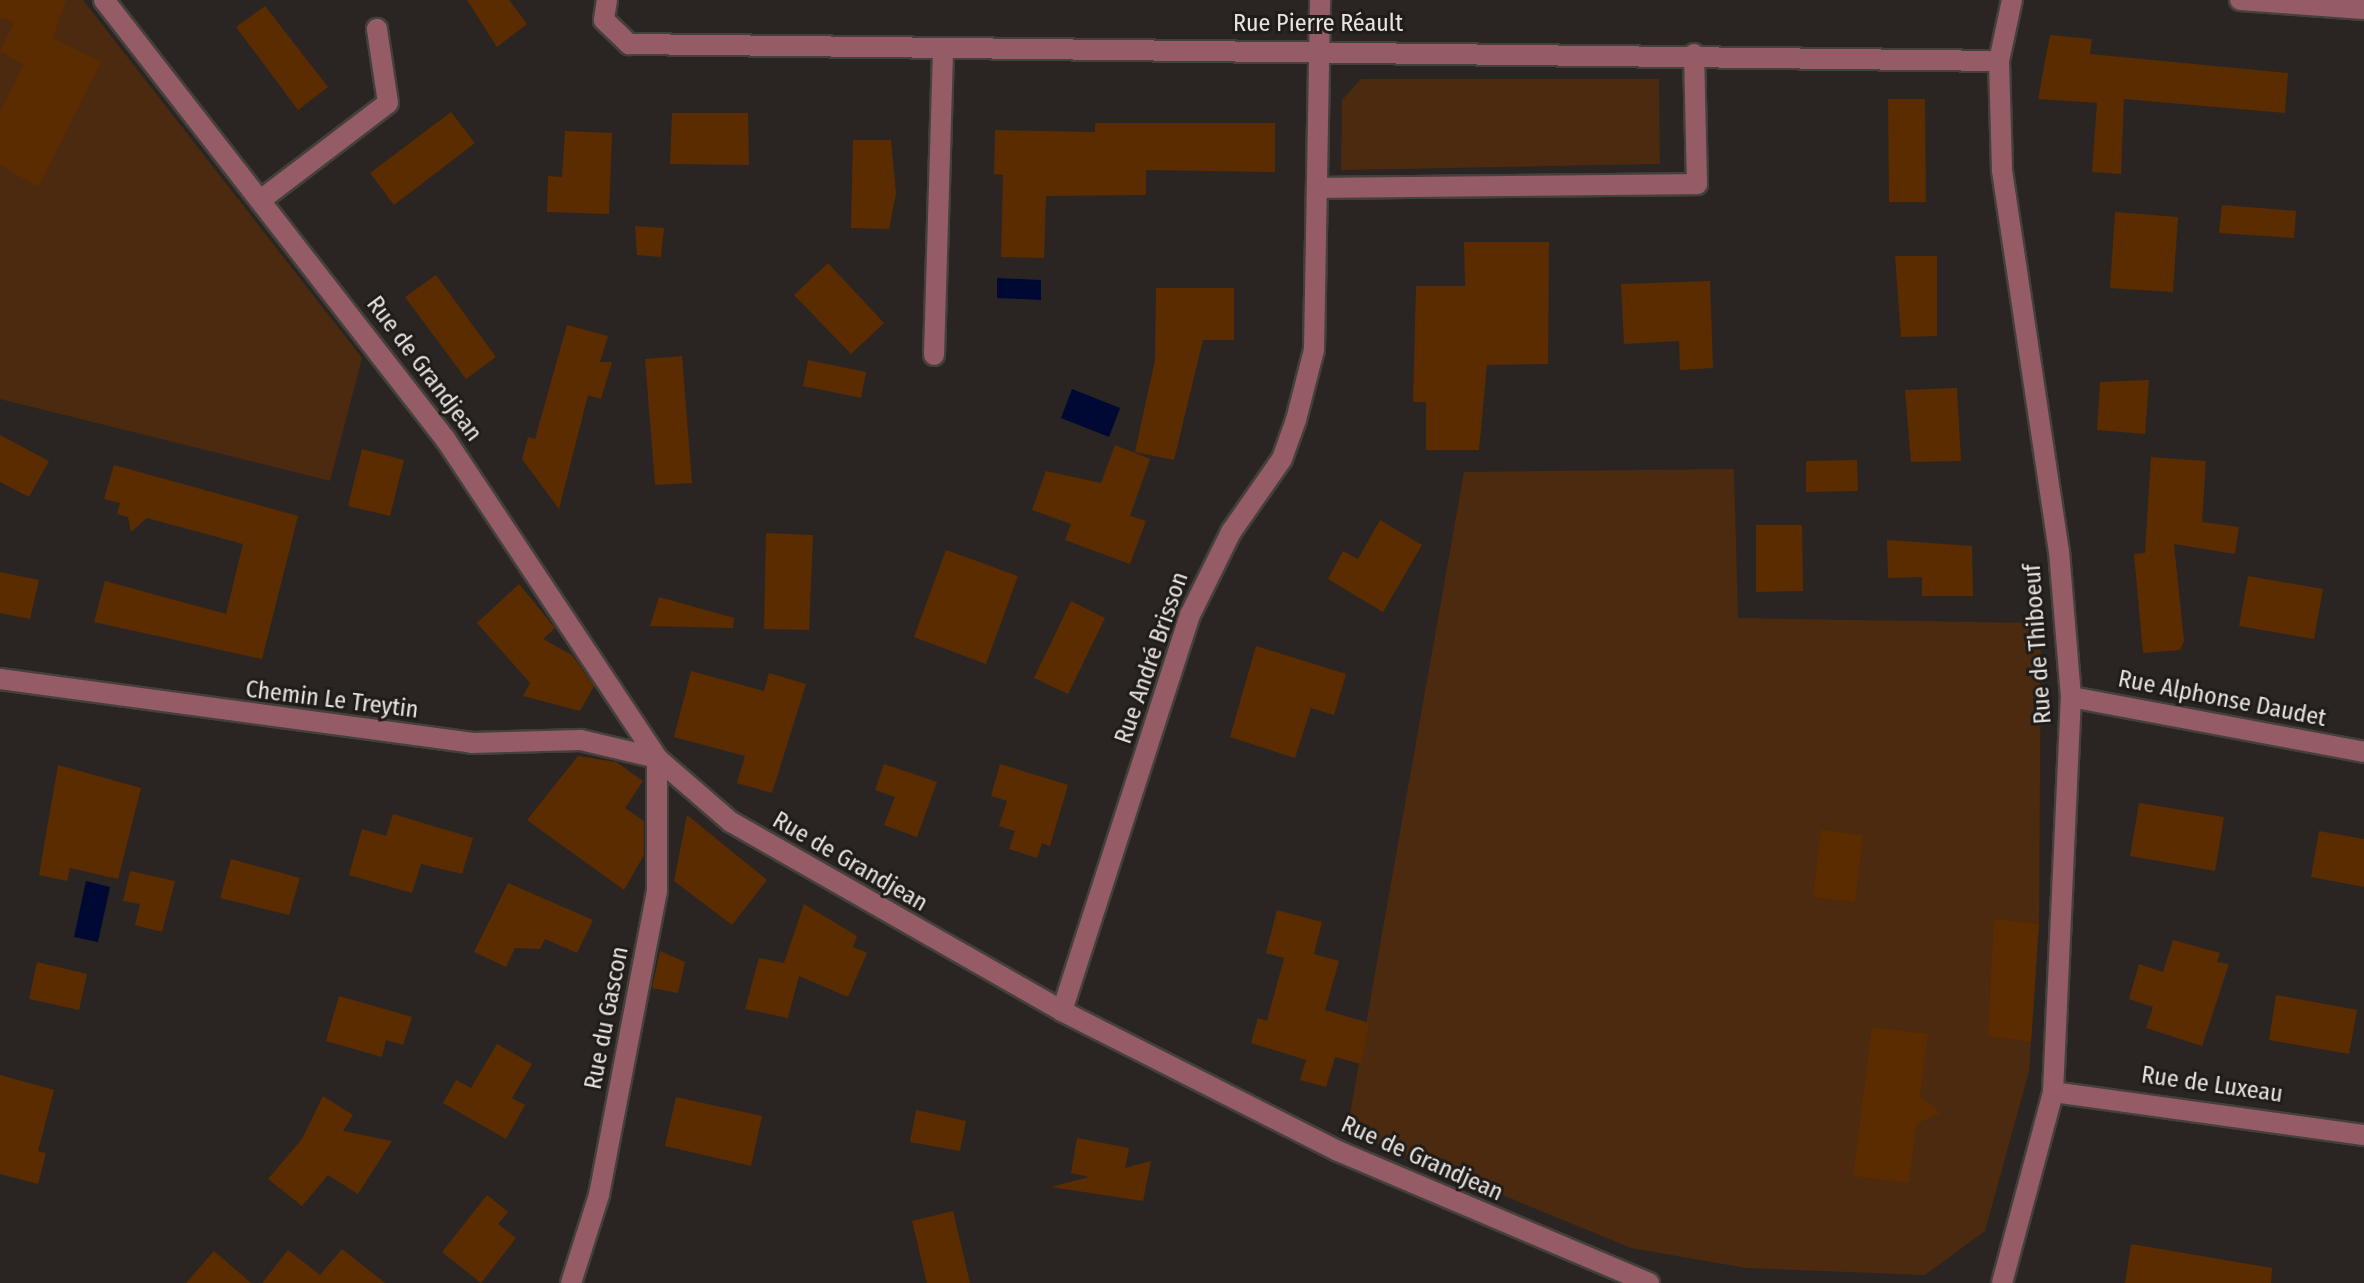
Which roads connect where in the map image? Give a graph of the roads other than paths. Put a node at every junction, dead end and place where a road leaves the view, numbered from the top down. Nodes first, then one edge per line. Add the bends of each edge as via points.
1 (104, 0) edge
2 (607, 0) edge
3 (1320, 0) edge
4 (2012, 0) edge
5 (2240, 0) edge
6 (2364, 9) edge
7 (377, 29) dead end
8 (1319, 49) junction
9 (943, 50) junction
10 (1694, 54) junction
11 (1999, 61) junction
12 (1322, 188) junction
13 (262, 199) junction
14 (934, 355) dead end
15 (0, 679) edge
16 (2071, 697) junction
17 (2364, 752) edge
18 (657, 758) junction
19 (1062, 1011) junction
20 (2053, 1092) junction
21 (2364, 1135) edge
22 (571, 1283) edge
23 (1649, 1283) edge
24 (2002, 1283) edge

1 - 13 street, Rue de Grandjean
2 - 9 street, Rue Pierre Réault via 604,20 629,44
3 - 8 street, Rue André Brisson
4 - 11 street, Rue de Thiboeuf
5 - 6 street
7 - 13 street via 388,103
8 - 9 street, Rue Pierre Réault
8 - 10 street, Rue Pierre Réault
8 - 12 street, Rue André Brisson
9 - 14 street
10 - 11 street, Rue Pierre Réault
10 - 12 street via 1697,184
11 - 16 street, Rue de Thiboeuf via 2002,169 2059,552
12 - 19 street, Rue André Brisson via 1314,350 1296,420 1282,459 1231,532 1190,615
13 - 18 street, Rue de Grandjean via 446,440
15 - 18 street, Chemin Le Treytin via 471,743 581,740
16 - 17 street, Rue Alphonse Daudet
16 - 20 street, Rue de Thiboeuf
18 - 19 street, Rue de Grandjean via 731,822
18 - 22 street, Rue du Gascon via 657,891 599,1195
19 - 23 street, Rue de Grandjean via 1338,1151
20 - 21 street, Rue de Luxeau
20 - 24 street, Rue de Thiboeuf

